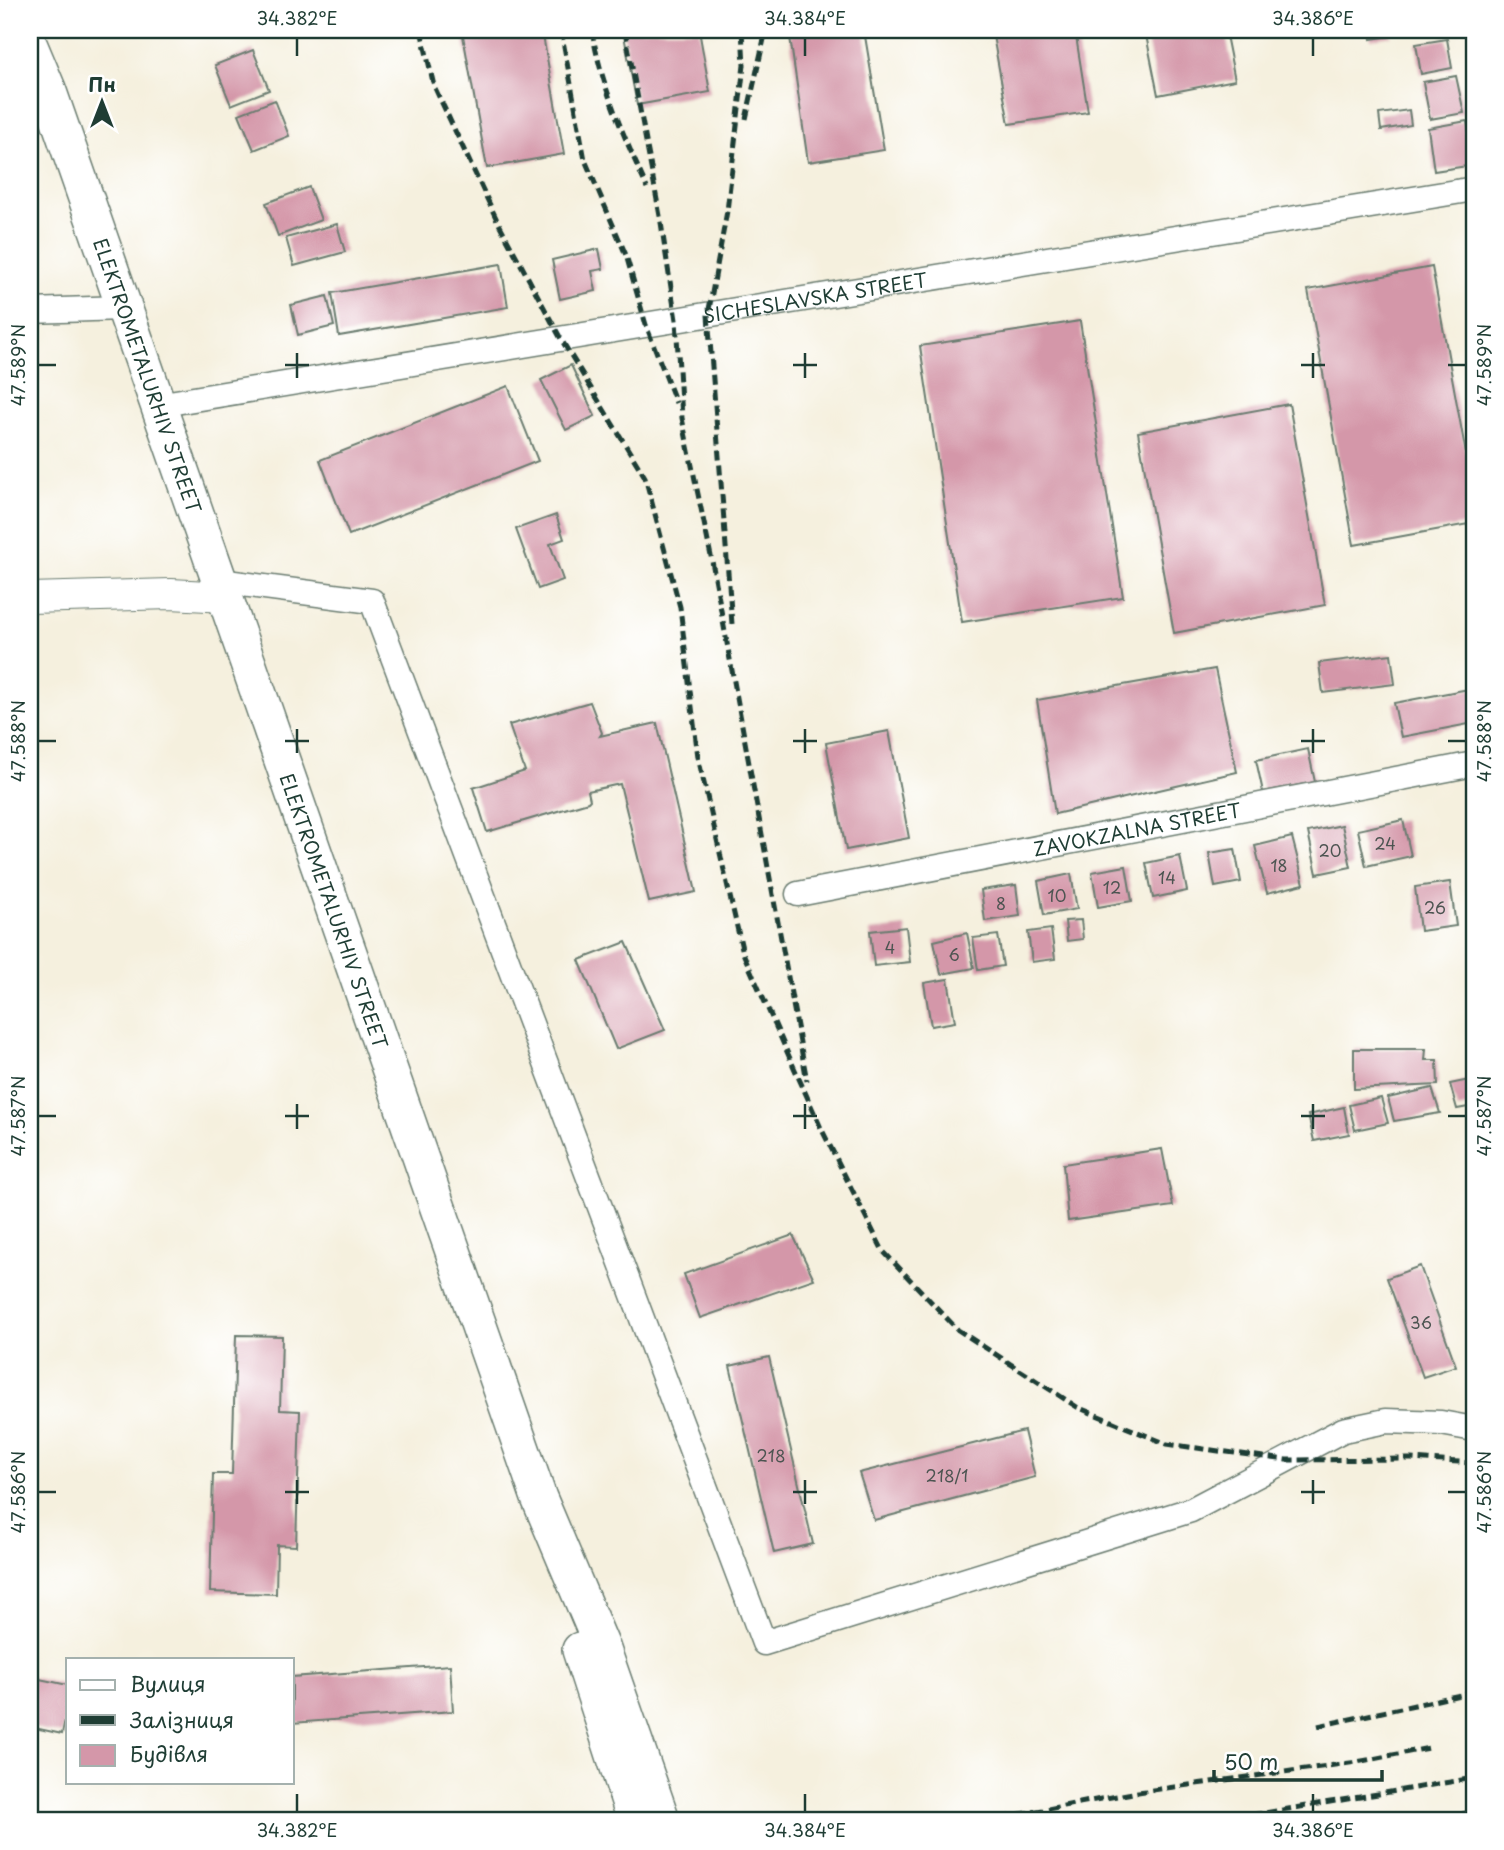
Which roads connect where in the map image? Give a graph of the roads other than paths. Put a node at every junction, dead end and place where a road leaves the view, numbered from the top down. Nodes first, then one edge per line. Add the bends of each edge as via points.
1 (30, 46) edge
2 (1474, 189) edge
3 (123, 308) junction
4 (30, 311) edge
5 (156, 405) junction
6 (222, 589) junction
7 (30, 598) edge
8 (1474, 764) edge
9 (798, 894) dead end
10 (1474, 1429) edge
11 (607, 1699) junction
12 (635, 1820) edge
13 (662, 1820) edge

1 - 3 main road, ELEKTROMETALURHIV STREET
2 - 5 street, SICHESLAVSKA STREET
3 - 4 street
3 - 5 main road, ELEKTROMETALURHIV STREET
5 - 6 main road, ELEKTROMETALURHIV STREET
6 - 7 street
6 - 10 street via 372,601 764,1643 1191,1510 1343,1430 1386,1421
6 - 11 main road, ELEKTROMETALURHIV STREET
8 - 9 street, ZAVOKZALNA STREET
11 - 12 main road
11 - 13 main road

